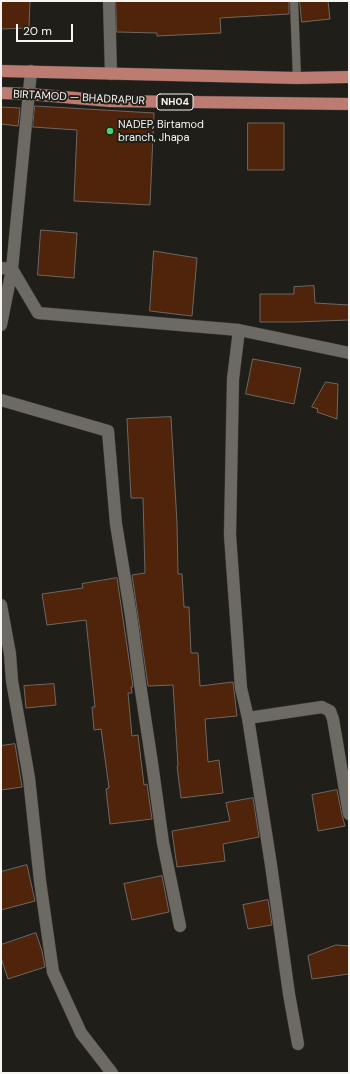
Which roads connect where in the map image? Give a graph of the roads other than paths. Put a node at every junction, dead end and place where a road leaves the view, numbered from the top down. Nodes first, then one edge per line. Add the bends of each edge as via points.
1 (109, 1) edge
2 (294, 1) edge
3 (1, 71) edge
4 (31, 71) junction
5 (111, 74) junction
6 (349, 77) edge
7 (297, 78) junction
8 (1, 93) edge
9 (30, 94) junction
10 (349, 104) edge
11 (7, 268) edge
12 (1, 325) edge
13 (239, 330) junction
14 (349, 353) edge
15 (2, 402) edge
16 (1, 605) edge
17 (248, 718) junction
18 (349, 814) edge
19 (180, 926) dead end
20 (298, 1044) dead end
21 (112, 1073) edge

1 - 5 street
2 - 7 lane
3 - 4 main road
4 - 5 main road
4 - 9 street
5 - 7 main road
6 - 7 main road
8 - 9 main road, BIRTAMOD — BHADRAPUR / NH04
9 - 10 main road, BIRTAMOD — BHADRAPUR / NH04 via 110,101
9 - 11 street
11 - 12 street
11 - 13 street via 38,313
13 - 14 street
13 - 17 street via 233,379 230,535 241,688
15 - 19 street via 108,431 116,524 163,844
16 - 21 street via 29,778 53,972 81,1033
17 - 18 street via 322,708 330,711
17 - 20 street

